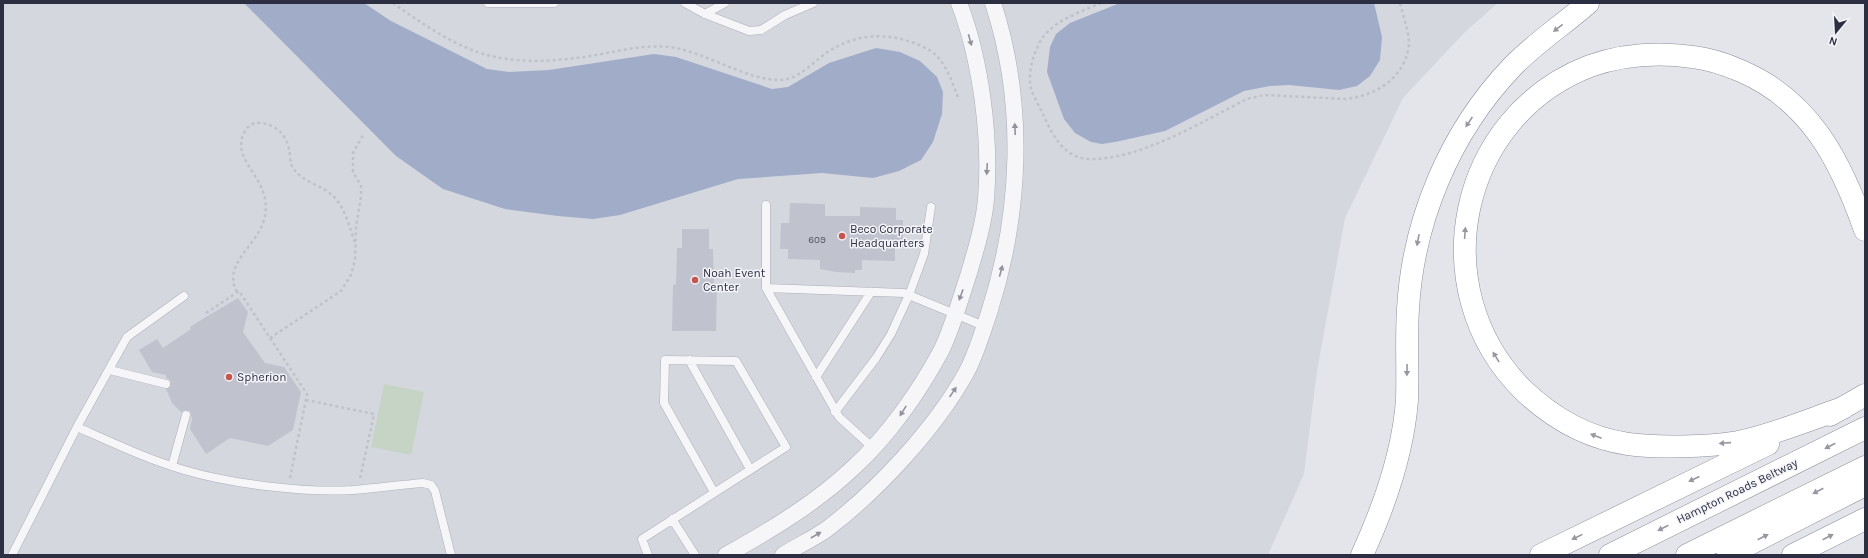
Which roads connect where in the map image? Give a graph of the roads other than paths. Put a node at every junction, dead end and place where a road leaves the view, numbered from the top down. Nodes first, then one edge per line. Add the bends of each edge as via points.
1 (488, 3) edge
2 (554, 3) edge
3 (685, 3) edge
4 (725, 3) edge
5 (813, 3) edge
6 (959, 3) edge
7 (993, 3) edge
8 (1588, 3) edge
9 (706, 14) junction
10 (766, 205) dead end
11 (931, 207) dead end
12 (1865, 230) edge
13 (766, 288) junction
14 (871, 292) junction
15 (184, 296) dead end
16 (909, 296) junction
17 (954, 314) junction
18 (984, 326) junction
19 (689, 360) junction
20 (110, 370) junction
21 (816, 377) junction
22 (166, 384) dead end
23 (1865, 395) edge
24 (1843, 408) junction
25 (835, 412) junction
26 (186, 415) dead end
27 (77, 428) junction
28 (1865, 428) edge
29 (872, 447) junction
30 (172, 466) junction
31 (1865, 467) edge
32 (750, 470) junction
33 (1865, 485) edge
34 (714, 492) junction
35 (672, 519) junction
36 (1865, 519) edge
37 (12, 555) edge
38 (451, 555) edge
39 (648, 555) edge
40 (695, 555) edge
41 (726, 555) edge
42 (783, 555) edge
43 (1362, 555) edge
44 (1541, 555) edge
45 (1610, 555) edge
46 (1687, 555) edge
47 (1728, 555) edge
48 (1793, 555) edge

1 - 2 lane
3 - 9 lane
4 - 9 lane
5 - 9 lane via 756,31 749,31
6 -> 17 street via 983,104 988,152 986,200 976,250
18 -> 7 street via 1007,247 1015,172 1013,92 1007,53
8 -> 43 highway via 1542,40 1497,83 1464,129 1432,193 1412,273 1408,309 1407,401 1401,443 1378,520
10 - 13 lane
11 - 16 lane via 924,254
24 -> 12 highway via 1737,442 1696,445 1627,444 1604,439 1574,427 1535,402 1509,375 1488,343 1479,326 1466,278 1465,233 1473,192 1487,157 1508,126 1525,108 1544,92 1590,66 1642,54 1668,53 1724,64 1755,77 1792,103 1823,138 1839,166
13 - 14 lane
13 - 21 lane
14 - 16 lane via 904,293
14 - 21 lane
15 - 20 lane via 127,337
16 - 17 lane
16 - 25 lane via 876,358
17 - 18 lane
17 -> 29 street via 941,350 933,363 900,416
42 -> 18 street via 826,529 867,495 905,455 937,416 966,373
19 - 32 lane
19 - 32 lane via 736,361 786,447
19 - 34 lane via 665,360 664,403
20 - 22 lane
20 - 27 lane
21 - 25 lane
23 - 24 highway
24 -> 44 highway
25 - 29 lane
26 - 30 lane
27 - 30 lane
27 - 37 lane
28 -> 45 highway, Hampton Roads Beltway
29 - 41 street via 855,467 816,500
30 - 38 lane via 234,480 288,488 358,489 423,483 431,485 435,491
31 -> 46 highway
32 - 34 lane
47 -> 33 highway
34 - 35 lane
35 - 39 lane via 642,539
35 - 40 lane
48 -> 36 highway

